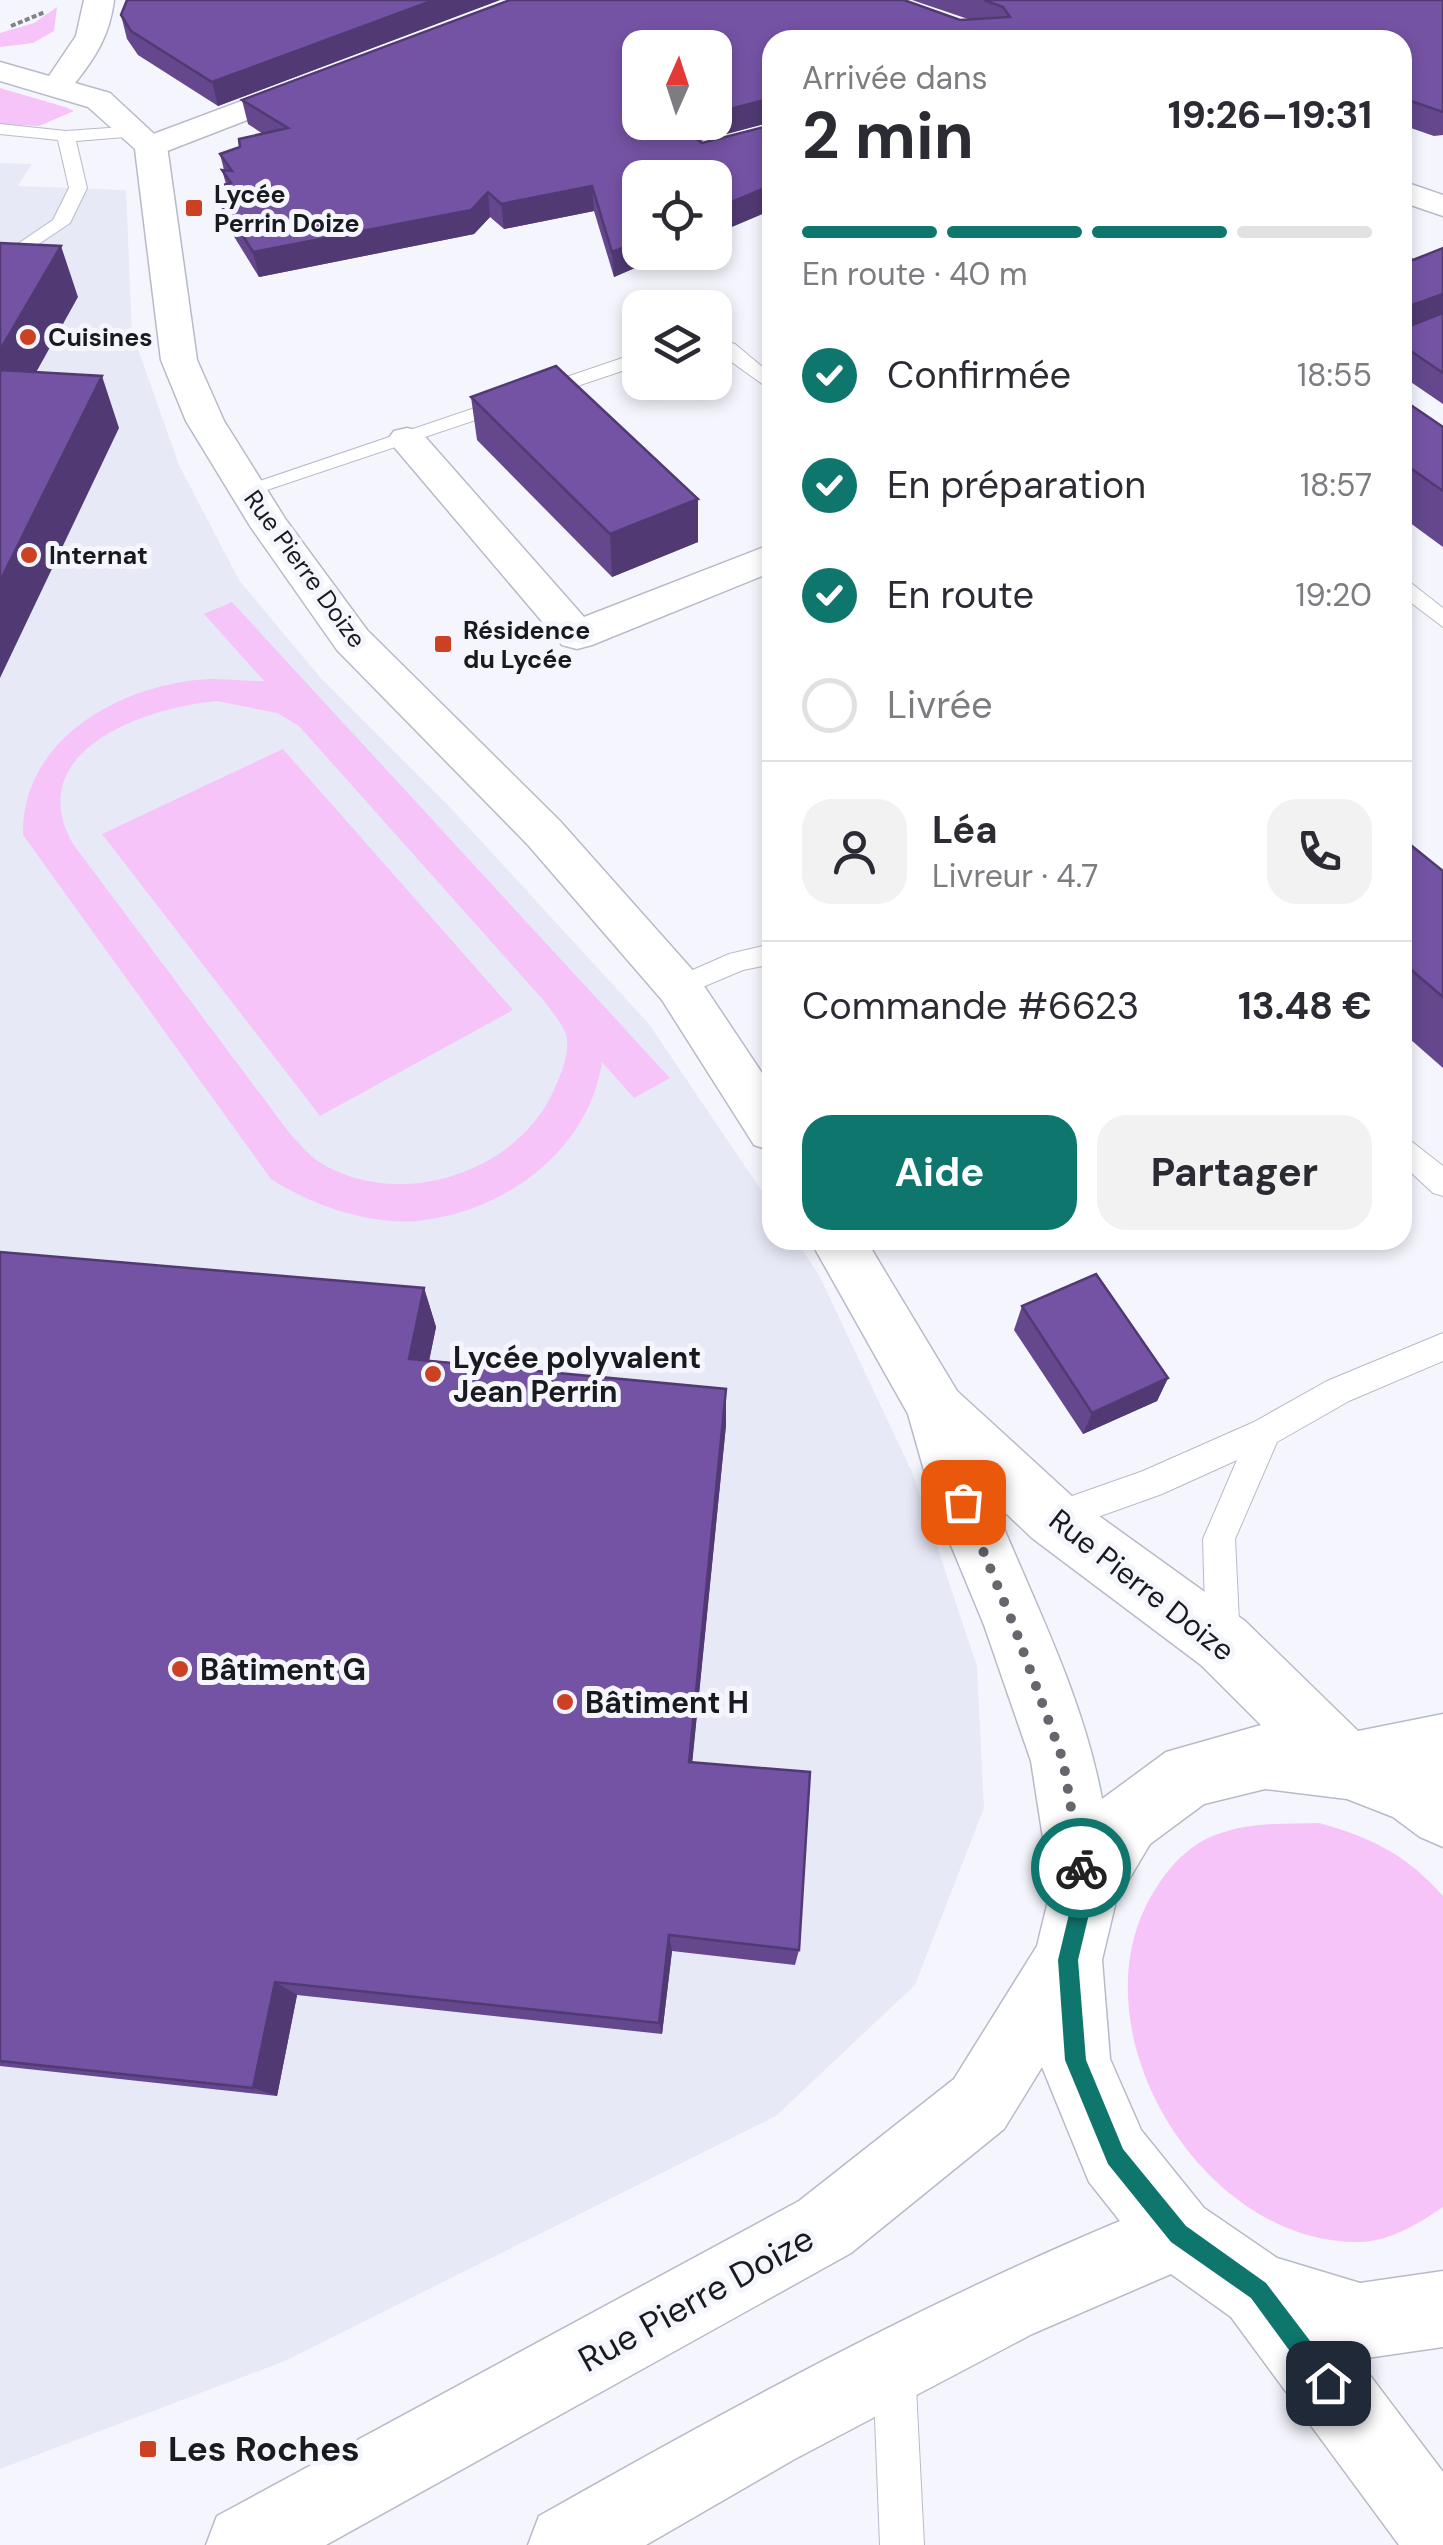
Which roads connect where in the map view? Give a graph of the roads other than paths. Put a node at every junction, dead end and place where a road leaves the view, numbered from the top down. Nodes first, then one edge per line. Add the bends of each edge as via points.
1 (99, 0) edge
2 (0, 71) edge
3 (340, 73) edge
4 (57, 84) junction
5 (0, 129) edge
6 (66, 136) junction
7 (144, 138) junction
8 (1412, 195) edge
9 (1443, 206) edge
10 (0, 264) edge
11 (732, 351) edge
12 (622, 364) edge
13 (762, 376) edge
14 (407, 438) junction
15 (247, 489) junction
16 (762, 561) edge
17 (1412, 593) edge
18 (1443, 620) edge
19 (762, 956) edge
20 (679, 987) junction
21 (762, 1115) edge
22 (1412, 1155) edge
23 (1443, 1184) edge
24 (843, 1250) edge
25 (1443, 1347) edge
26 (935, 1408) junction
27 (1264, 1432) junction
28 (1053, 1518) junction
29 (1222, 1644) junction
30 (1443, 1746) edge
31 (1346, 1766) junction
32 (1443, 1814) edge
33 (1085, 1889) junction
34 (1068, 1960) junction
35 (1178, 2234) junction
36 (1258, 2290) junction
37 (1443, 2308) edge
38 (894, 2367) junction
39 (1443, 2538) edge
40 (246, 2545) edge
41 (568, 2545) edge
42 (902, 2545) edge

1 - 4 street via 98,26 87,50
2 - 4 street
3 - 7 street
4 - 7 street via 99,100
5 - 6 lane
6 - 7 lane
6 - 10 lane via 78,188 62,223
7 - 15 street, Rue Pierre Doize via 179,360 205,421
8 - 9 street
11 - 13 lane
12 - 14 lane
14 - 15 lane
14 - 16 street via 577,635
15 - 20 street, Rue Pierre Doize via 352,640 544,833
17 - 18 lane
19 - 20 lane
20 - 21 street, Rue Pierre Doize
22 - 23 lane
24 - 26 street, Rue Pierre Doize
25 - 27 lane via 1338,1391
26 - 28 street, Rue Pierre Doize
26 - 33 street, Rue Pierre Doize via 963,1502 1063,1760
27 - 28 lane via 1152,1484
27 - 29 lane via 1218,1539
28 - 29 street, Rue Pierre Doize
29 - 31 street, Rue Pierre Doize
30 - 31 street
31 - 32 street via 1416,1794
31 - 33 street via 1265,1758 1189,1776 1127,1821
33 - 34 street
34 - 35 street via 1075,2060 1115,2156
34 - 40 street, Rue Pierre Doize via 980,2104 825,2228
35 - 36 street
35 - 38 street via 1004,2307
36 - 37 street via 1360,2321
36 - 39 street
38 - 41 street
38 - 42 lane

